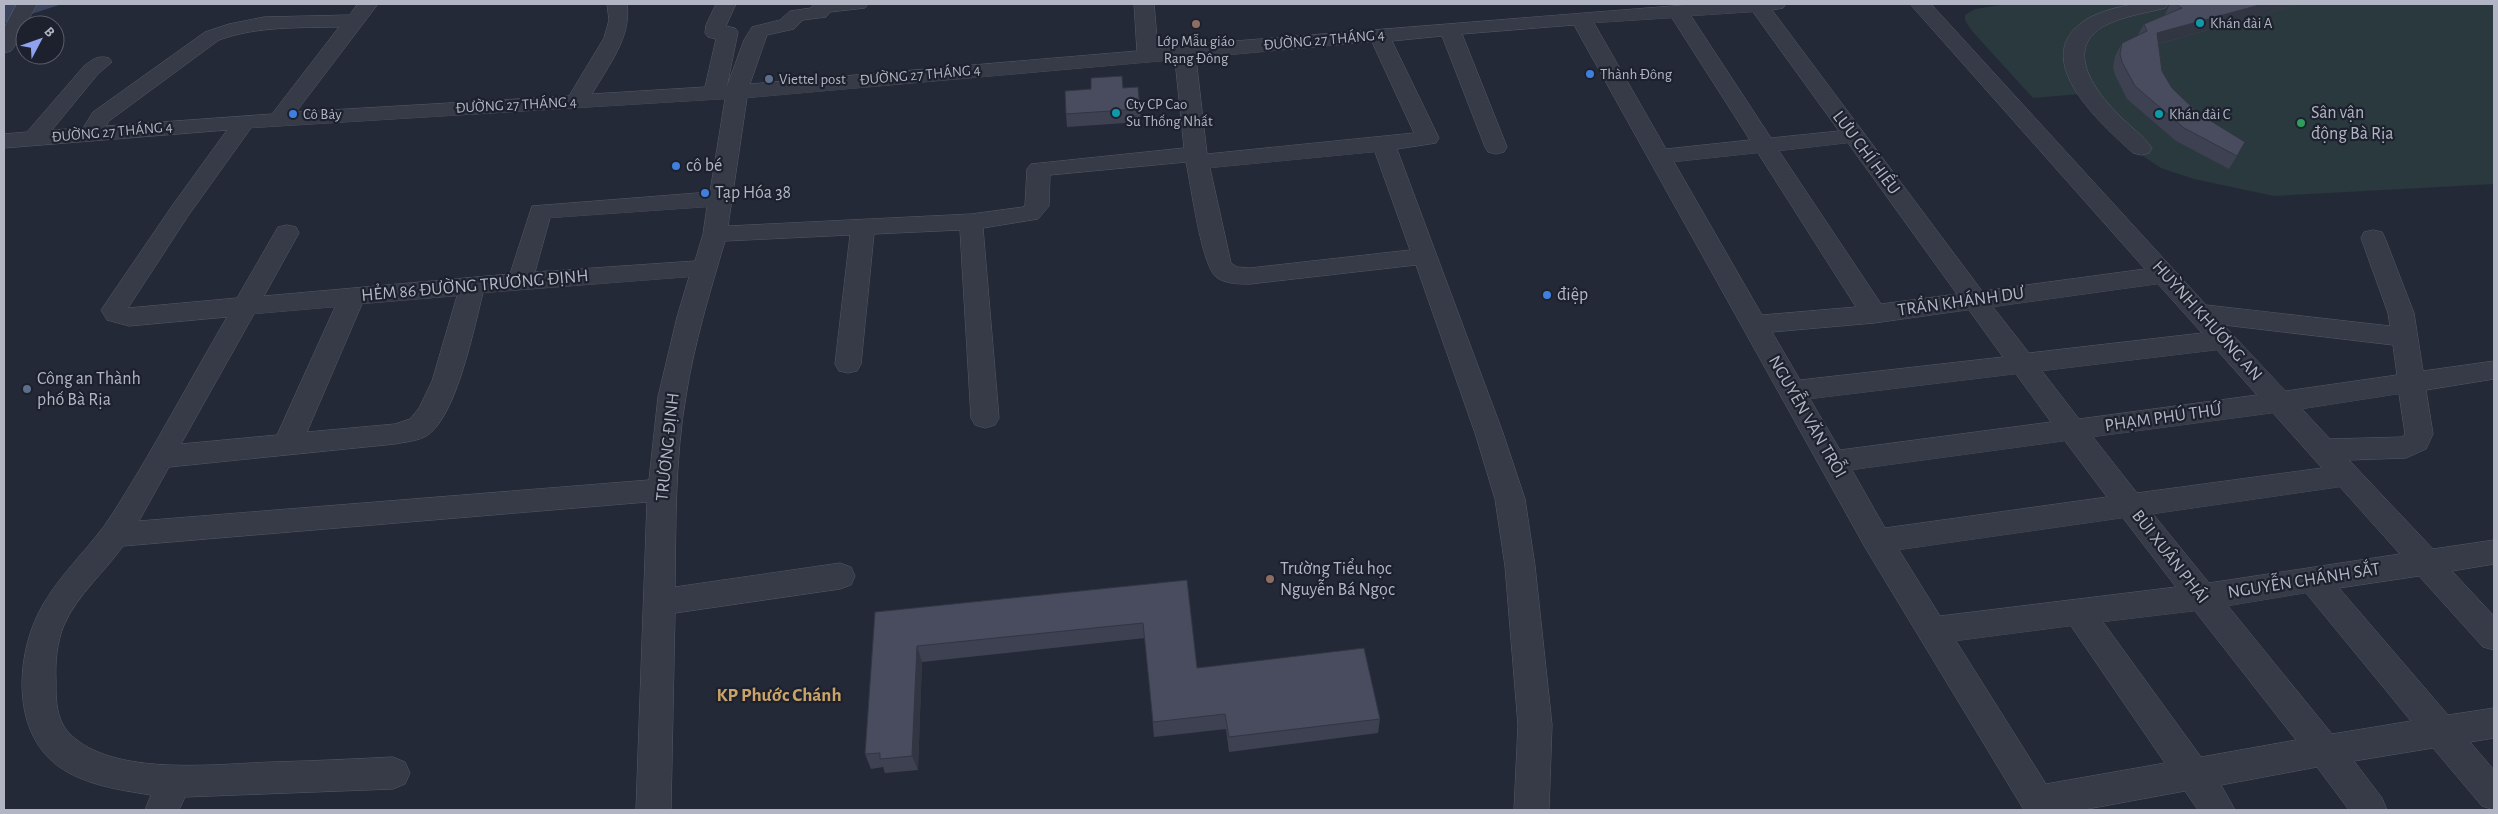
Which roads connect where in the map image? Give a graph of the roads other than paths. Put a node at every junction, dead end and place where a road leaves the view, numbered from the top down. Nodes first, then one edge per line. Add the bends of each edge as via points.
1 (27, 4) edge
2 (368, 4) edge
3 (617, 4) edge
4 (726, 4) edge
5 (858, 4) edge
6 (1144, 4) edge
7 (1920, 4) edge
8 (2158, 4) edge
9 (1767, 5) edge
10 (2106, 10) edge
11 (1678, 12) junction
12 (1562, 14) edge
13 (355, 21) junction
14 (1450, 30) junction
15 (1379, 36) junction
16 (4, 47) edge
17 (1185, 52) junction
18 (1148, 55) junction
19 (102, 62) dead end
20 (726, 92) junction
21 (577, 101) junction
22 (279, 119) junction
23 (244, 122) junction
24 (90, 134) junction
25 (1854, 136) junction
26 (34, 138) junction
27 (4, 140) edge
28 (1384, 144) junction
29 (1766, 146) junction
30 (1496, 147) dead end
31 (2141, 148) dead end
32 (1658, 157) junction
33 (1197, 158) junction
34 (722, 199) junction
35 (971, 222) junction
36 (863, 228) junction
37 (287, 233) dead end
38 (715, 234) junction
39 (2373, 238) dead end
40 (1426, 256) junction
41 (705, 268) junction
42 (2166, 275) junction
43 (520, 282) junction
44 (472, 286) junction
45 (352, 297) junction
46 (1975, 299) junction
47 (246, 306) junction
48 (2200, 313) junction
49 (1874, 314) junction
50 (1755, 325) junction
51 (2404, 337) junction
52 (2223, 340) junction
53 (848, 364) dead end
54 (2022, 364) junction
55 (2494, 370) edge
56 (2411, 383) junction
57 (1792, 391) junction
58 (2281, 402) junction
59 (985, 418) dead end
60 (2072, 430) junction
61 (287, 445) junction
62 (2324, 450) junction
63 (159, 457) junction
64 (1832, 462) junction
65 (2348, 476) junction
66 (662, 490) junction
67 (2130, 506) junction
68 (114, 535) junction
69 (1877, 541) junction
70 (2494, 552) edge
71 (2425, 561) junction
72 (840, 576) dead end
73 (2313, 580) junction
74 (2201, 597) junction
75 (658, 602) junction
76 (2079, 613) junction
77 (1934, 630) junction
78 (2494, 637) edge
79 (2494, 723) edge
80 (2441, 732) junction
81 (2326, 750) junction
82 (392, 773) dead end
83 (2193, 774) junction
84 (2494, 795) edge
85 (168, 796) edge
86 (2040, 806) edge
87 (654, 810) edge
88 (1532, 810) edge
89 (2218, 810) edge
90 (2370, 810) edge

1 - 16 street
2 - 13 street
3 - 21 street via 619,20 614,38
4 - 20 street via 715,33 728,32
5 - 20 street via 822,6 818,13 797,15 787,25 759,31
6 - 18 street
7 - 42 street, HUỲNH KHƯƠNG AN
8 - 10 street
9 - 11 street, ĐƯỜNG 27 THÁNG 4
9 - 25 street, LƯU CHÍ HIẾU
10 - 31 street via 2082,33 2077,43 2075,66 2089,96
11 - 12 street, ĐƯỜNG 27 THÁNG 4
11 - 29 street
12 - 14 street, ĐƯỜNG 27 THÁNG 4
12 - 32 street, NGUYỄN VĂN TRỖI
13 - 22 street
13 - 24 street via 258,24 223,31 101,117
14 - 15 street, ĐƯỜNG 27 THÁNG 4
14 - 30 street
15 - 17 street, ĐƯỜNG 27 THÁNG 4
15 - 28 street via 1428,138
17 - 18 street, ĐƯỜNG 27 THÁNG 4
17 - 33 street
18 - 20 street, ĐƯỜNG 27 THÁNG 4
19 - 26 street via 91,70
20 - 21 street, ĐƯỜNG 27 THÁNG 4
20 - 34 street, TRƯƠNG ĐỊNH
21 - 22 street, ĐƯỜNG 27 THÁNG 4
22 - 23 street, ĐƯỜNG 27 THÁNG 4
23 - 24 street, ĐƯỜNG 27 THÁNG 4
23 - 47 street, HẺM 86 ĐƯỜNG TRƯƠNG ĐỊNH via 114,310 116,314 129,317
24 - 26 street, ĐƯỜNG 27 THÁNG 4
25 - 29 street
25 - 46 street, LƯU CHÍ HIẾU
26 - 27 street, ĐƯỜNG 27 THÁNG 4
28 - 33 street
28 - 40 street
29 - 32 street
29 - 49 street
32 - 50 street, NGUYỄN VĂN TRỖI
33 - 35 street via 1039,169 1037,206 1030,214
33 - 40 street via 1219,263 1223,271 1233,276
34 - 38 street, TRƯƠNG ĐỊNH
34 - 43 street via 540,210
35 - 36 street
35 - 59 street
36 - 38 street
36 - 53 street
37 - 47 street
38 - 41 street, TRƯƠNG ĐỊNH
39 - 51 street via 2401,313
40 - 88 street via 1510,499 1520,566 1535,725
41 - 43 street, HẺM 86 ĐƯỜNG TRƯƠNG ĐỊNH
41 - 66 street, TRƯƠNG ĐỊNH via 672,397
42 - 46 street, TRẦN KHÁNH DƯ
42 - 48 street, HUỲNH KHƯƠNG AN
43 - 44 street, HẺM 86 ĐƯỜNG TRƯƠNG ĐỊNH
44 - 45 street, HẺM 86 ĐƯỜNG TRƯƠNG ĐỊNH
44 - 61 street via 446,375 434,406 419,427 395,434
45 - 47 street, HẺM 86 ĐƯỜNG TRƯƠNG ĐỊNH
45 - 61 street
46 - 49 street, TRẦN KHÁNH DƯ
46 - 54 street, BÙI XUÂN PHÁI
47 - 63 street
48 - 51 street
48 - 52 street, HUỲNH KHƯƠNG AN
49 - 50 street, TRẦN KHÁNH DƯ
50 - 57 street, NGUYỄN VĂN TRỖI
51 - 56 street
52 - 54 street
52 - 58 street, HUỲNH KHƯƠNG AN
54 - 57 street
54 - 60 street, BÙI XUÂN PHÁI
55 - 56 street, PHẠM PHÚ THỨ
56 - 58 street, PHẠM PHÚ THỨ
56 - 62 street via 2419,434 2416,442 2406,447
57 - 64 street, NGUYỄN VĂN TRỖI
58 - 60 street, PHẠM PHÚ THỨ
58 - 62 street, HUỲNH KHƯƠNG AN
60 - 64 street, PHẠM PHÚ THỨ
60 - 67 street, BÙI XUÂN PHÁI
61 - 63 street
62 - 65 street, HUỲNH KHƯƠNG AN
63 - 68 street
64 - 69 street, NGUYỄN VĂN TRỖI
65 - 67 street
65 - 71 street, HUỲNH KHƯƠNG AN
66 - 68 street
66 - 75 street, TRƯƠNG ĐỊNH
67 - 69 street
67 - 74 street, BÙI XUÂN PHÁI
68 - 85 street via 62,598 48,627 40,672 40,706 47,729 60,748 82,763 119,773
69 - 77 street, NGUYỄN VĂN TRỖI
70 - 71 street, NGUYỄN CHÁNH SẮT
71 - 73 street, NGUYỄN CHÁNH SẮT
71 - 78 street, HUỲNH KHƯƠNG AN
72 - 75 street
73 - 74 street, NGUYỄN CHÁNH SẮT
73 - 80 street
74 - 76 street, NGUYỄN CHÁNH SẮT
74 - 81 street, BÙI XUÂN PHÁI
75 - 87 street, TRƯƠNG ĐỊNH
76 - 77 street, NGUYỄN CHÁNH SẮT
76 - 83 street
77 - 86 street, NGUYỄN VĂN TRỖI
79 - 80 street
80 - 81 street
80 - 84 street
81 - 83 street
81 - 90 street, BÙI XUÂN PHÁI
82 - 85 street
83 - 86 street
83 - 89 street

